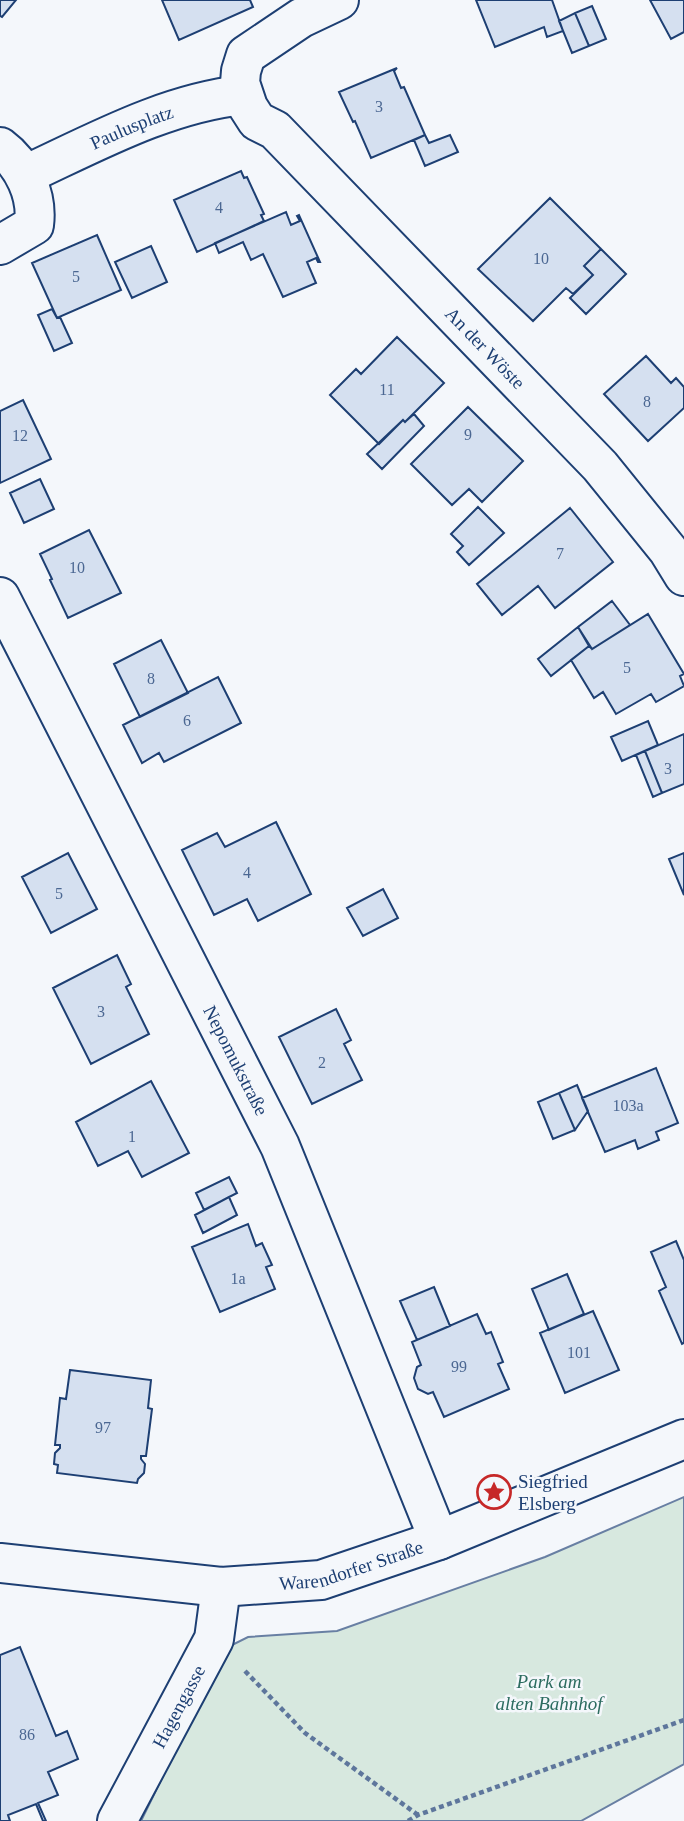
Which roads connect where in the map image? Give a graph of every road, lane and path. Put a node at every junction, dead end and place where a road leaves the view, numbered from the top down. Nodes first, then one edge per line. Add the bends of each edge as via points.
1 (339, 0) edge
2 (243, 95) junction
3 (0, 147) edge
4 (25, 175) junction
5 (0, 245) edge
6 (684, 576) edge
7 (0, 597) edge
8 (684, 1439) edge
9 (439, 1540) junction
10 (0, 1563) edge
11 (221, 1587) junction
12 (214, 1639) junction
13 (684, 1720) edge
14 (418, 1815) junction
15 (117, 1821) edge
16 (408, 1821) edge

1 - 2 street via 301,18 246,55 240,83
2 - 4 street, Paulusplatz via 217,98 141,123
2 - 6 street, An der Wöste via 257,121 275,130 600,466
3 - 4 street
4 - 5 street via 34,200 34,225
7 - 9 street, Nepomukstraße via 280,1146
8 - 9 street, Warendorfer Straße
9 - 11 street, Warendorfer Straße via 321,1580
10 - 11 street, Warendorfer Straße
11 - 12 street, Hagengasse
12 - 14 path via 305,1733
12 - 15 street, Hagengasse
13 - 14 path
14 - 16 path

